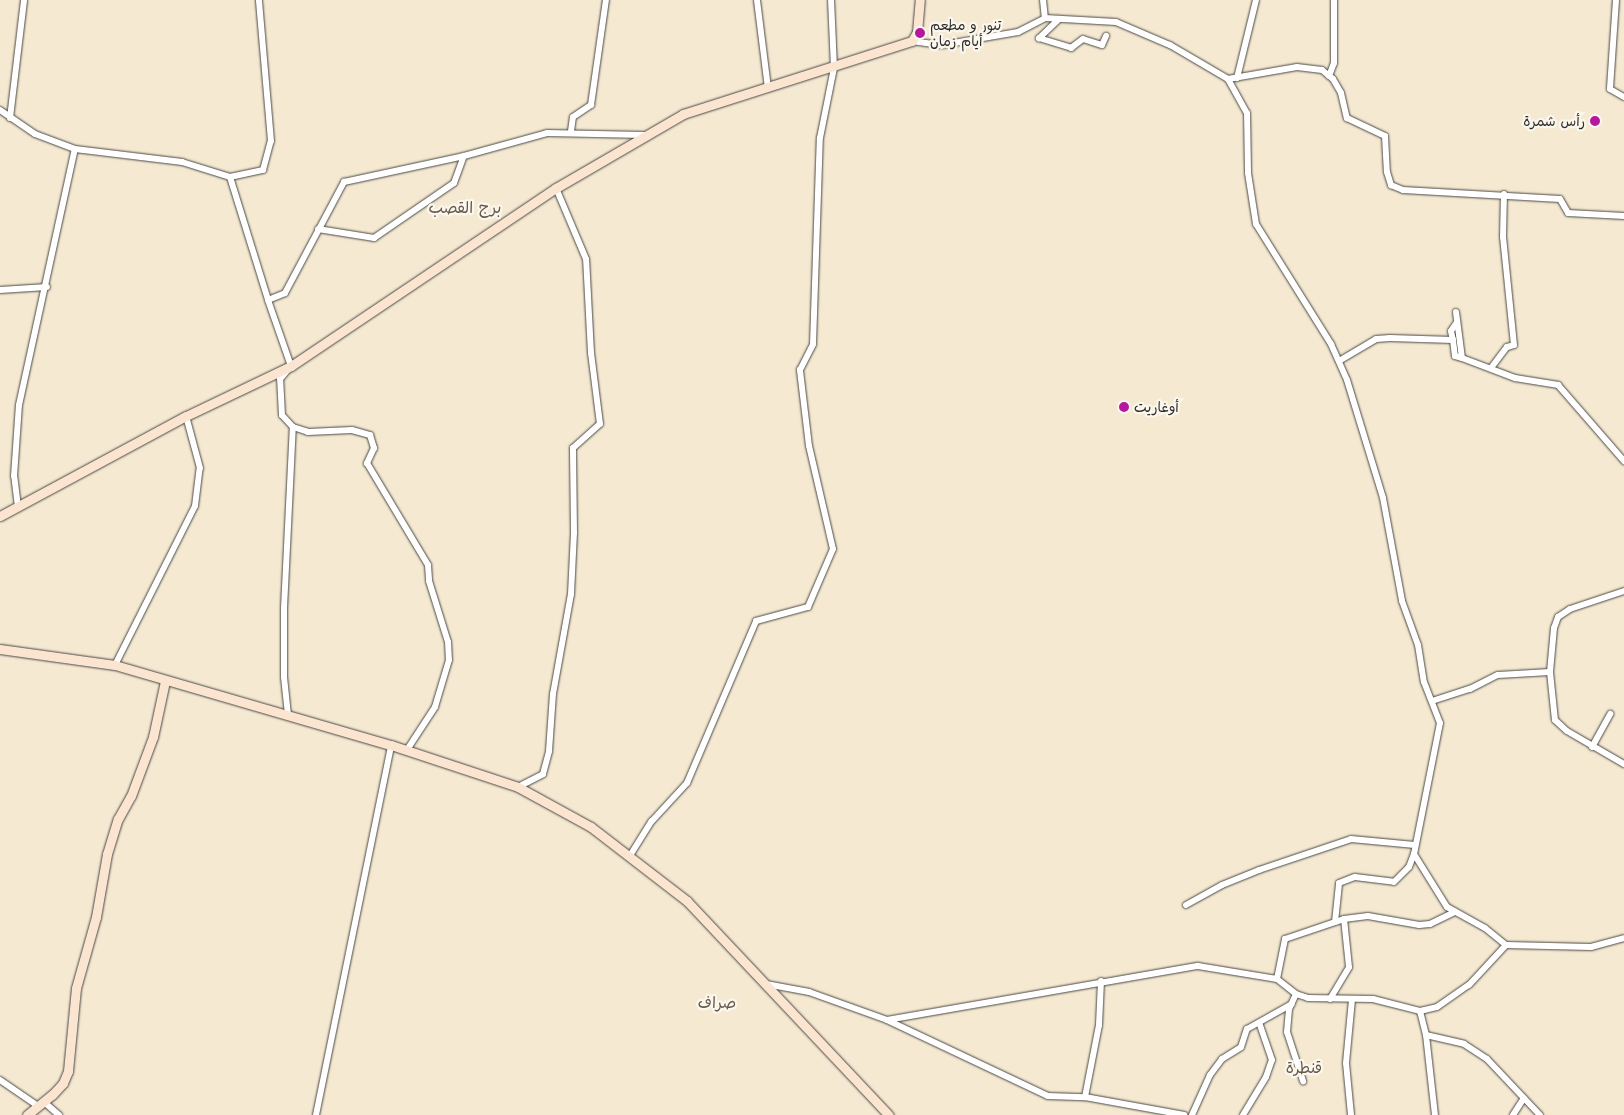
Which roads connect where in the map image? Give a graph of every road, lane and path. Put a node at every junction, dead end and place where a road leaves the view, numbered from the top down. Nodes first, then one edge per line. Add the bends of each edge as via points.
1 (24, 0) edge
2 (259, 0) edge
3 (606, 0) edge
4 (756, 0) edge
5 (831, 0) edge
6 (920, 0) edge
7 (1043, 0) edge
8 (1256, 0) edge
9 (1334, 0) edge
10 (1616, 0) edge
11 (1046, 18) junction
12 (1059, 19) junction
13 (1106, 36) dead end
14 (912, 41) junction
15 (834, 68) junction
16 (1329, 76) junction
17 (1237, 78) junction
18 (1228, 79) junction
19 (768, 88) junction
20 (1624, 97) edge
21 (0, 110) edge
22 (10, 118) junction
23 (571, 132) junction
24 (644, 135) junction
25 (75, 149) junction
26 (464, 156) junction
27 (230, 177) junction
28 (556, 188) junction
29 (1504, 194) junction
30 (1624, 216) edge
31 (318, 229) junction
32 (47, 287) junction
33 (0, 290) edge
34 (268, 300) junction
35 (1456, 312) dead end
36 (1457, 322) junction
37 (1452, 340) junction
38 (1462, 358) junction
39 (1339, 361) junction
40 (291, 366) junction
41 (1491, 368) junction
42 (186, 416) junction
43 (293, 427) junction
44 (1624, 461) edge
45 (18, 507) junction
46 (0, 516) edge
47 (1624, 590) edge
48 (0, 649) edge
49 (115, 664) junction
50 (1550, 672) junction
51 (165, 680) junction
52 (1432, 701) junction
53 (1610, 714) dead end
54 (288, 715) junction
55 (392, 745) junction
56 (1592, 747) junction
57 (407, 750) junction
58 (1624, 764) edge
59 (518, 787) junction
60 (1416, 845) junction
61 (631, 854) junction
62 (1414, 854) junction
63 (1186, 905) dead end
64 (1455, 912) junction
65 (1344, 919) junction
66 (1335, 922) junction
67 (1624, 938) edge
68 (1506, 945) junction
69 (1277, 979) junction
70 (1101, 981) junction
71 (763, 984) junction
72 (1296, 994) junction
73 (1330, 999) junction
74 (1352, 999) junction
75 (1292, 1004) junction
76 (1420, 1011) junction
77 (887, 1020) junction
78 (1259, 1023) junction
79 (1426, 1035) junction
80 (0, 1080) edge
81 (1303, 1081) dead end
82 (1085, 1097) junction
83 (1524, 1098) junction
84 (41, 1104) junction
85 (27, 1115) edge
86 (59, 1115) edge
87 (316, 1115) edge
88 (889, 1115) edge
89 (1184, 1115) edge
90 (1192, 1115) edge
91 (1243, 1115) edge
92 (1350, 1115) edge
93 (1435, 1115) edge
94 (1513, 1115) edge
95 (1540, 1115) edge

1 - 22 street
2 - 27 street via 270,148 263,170
3 - 23 street via 591,105 573,117
4 - 19 street
5 - 15 street
6 - 14 main road via 917,32
7 - 11 street
8 - 17 street
9 - 16 street via 1334,63
10 - 20 street via 1610,89
11 - 12 street
11 - 14 street via 1018,32 942,45
12 - 13 street via 1039,38 1070,48 1083,38 1102,45
12 - 18 street via 1116,22 1170,45
14 - 15 main road
15 - 19 main road
15 - 61 street via 820,138 813,344 800,370 809,446 833,549 808,606 756,621 687,783 652,821
16 - 17 street via 1322,70 1297,67
16 - 29 street via 1341,93 1347,118 1386,136 1387,172 1392,185 1403,190
17 - 18 street
18 - 39 street via 1247,114 1248,173 1256,224
19 - 24 main road via 686,113
21 - 22 street
22 - 25 street via 35,134
23 - 24 street
23 - 26 street via 547,134
24 - 28 main road
25 - 27 street via 182,162
25 - 32 street
26 - 31 street via 344,182
26 - 31 street via 454,182 374,238
27 - 34 street
28 - 40 main road
28 - 59 street via 586,259 591,353 600,424 573,448 571,594 553,694 549,750 543,774
29 - 30 street via 1560,199 1568,213
29 - 41 street via 1503,237 1514,345 1507,347
31 - 34 street via 285,293
32 - 33 street
32 - 45 street via 20,406 14,476
34 - 40 street
35 - 36 street
36 - 37 street
36 - 38 street
37 - 38 street via 1455,356
37 - 39 street via 1376,339
38 - 41 street
39 - 52 street via 1383,498 1402,601 1418,645 1424,682
40 - 42 main road
40 - 43 street via 280,379 282,415
41 - 44 street via 1520,380 1558,385
42 - 45 main road
42 - 49 street via 200,468 195,506
43 - 54 street via 284,608 284,678
43 - 57 street via 308,432 352,430 370,435 374,448 368,463 428,565 429,581 448,642 449,660 435,706
45 - 46 main road
47 - 50 street via 1570,609 1558,617
48 - 49 main road
49 - 51 main road
50 - 52 street via 1498,675 1470,689
50 - 56 street via 1555,720
51 - 54 main road
51 - 84 main road via 153,736 107,854 96,916 76,988 68,1071 63,1083
52 - 60 street via 1440,723 1439,740
53 - 56 street
54 - 55 main road
55 - 57 main road
55 - 87 street
56 - 58 street
57 - 59 main road
59 - 61 main road via 592,827
60 - 62 street
60 - 63 street via 1351,839 1252,873
61 - 71 main road via 687,901
62 - 64 street via 1447,907
62 - 66 street via 1409,867 1394,882 1355,877 1339,883
64 - 65 street via 1430,924 1419,925 1368,916
64 - 68 street via 1485,928
65 - 66 street
65 - 73 street via 1349,967
66 - 69 street via 1285,939
67 - 68 street via 1591,947
68 - 76 street via 1469,985 1437,1007
69 - 70 street via 1198,966
69 - 72 street
70 - 77 street
70 - 82 street via 1099,1026
71 - 77 street via 809,992
71 - 88 main road
72 - 73 street
72 - 75 street
73 - 74 street
74 - 76 street via 1386,1001
74 - 92 street via 1346,1063
75 - 78 street
75 - 81 street via 1287,1032
76 - 79 street
77 - 82 street via 1048,1096
78 - 90 street via 1247,1029 1241,1047 1218,1064
78 - 91 street via 1272,1060 1266,1077
79 - 83 street via 1464,1044 1487,1059
79 - 93 street
80 - 84 street
82 - 89 street
83 - 94 street
83 - 95 street
84 - 85 main road
84 - 86 street

